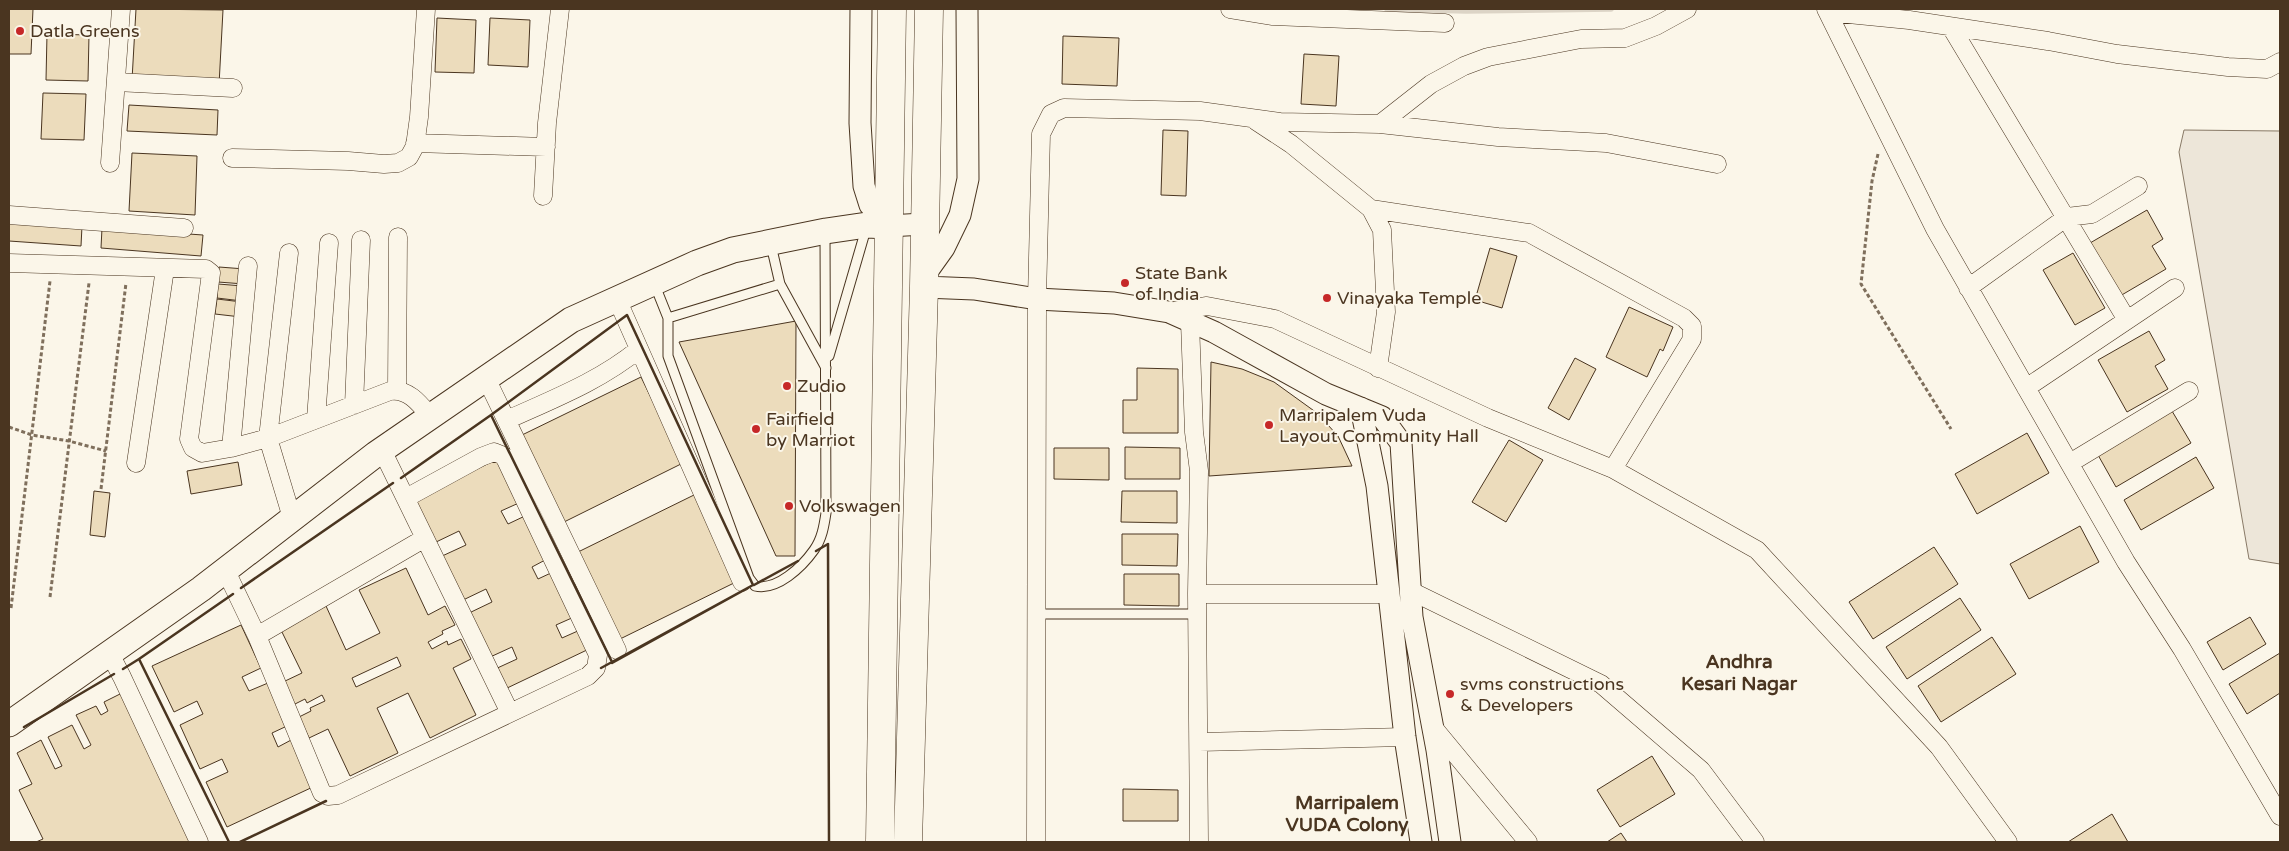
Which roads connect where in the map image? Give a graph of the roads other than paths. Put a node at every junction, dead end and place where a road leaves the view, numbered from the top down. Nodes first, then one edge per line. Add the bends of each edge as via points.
1 (121, 9) edge
2 (426, 9) edge
3 (560, 9) edge
4 (861, 9) edge
5 (892, 9) edge
6 (929, 9) edge
7 (967, 9) edge
8 (1230, 9) edge
9 (1687, 9) edge
10 (1827, 10) edge
11 (1445, 23) dead end
12 (1951, 27) junction
13 (2280, 62) edge
14 (116, 82) junction
15 (233, 88) dead end
16 (1251, 118) junction
17 (1380, 124) junction
18 (415, 144) junction
19 (546, 147) junction
20 (232, 158) dead end
21 (110, 164) dead end
22 (1717, 164) dead end
23 (2138, 186) dead end
24 (543, 196) dead end
25 (1370, 209) junction
26 (9, 215) edge
27 (2067, 217) junction
28 (924, 224) junction
29 (878, 225) junction
30 (184, 228) dead end
31 (826, 231) junction
32 (398, 237) dead end
33 (361, 240) dead end
34 (770, 242) junction
35 (329, 243) dead end
36 (289, 253) dead end
37 (9, 263) edge
38 (248, 266) dead end
39 (165, 269) junction
40 (654, 282) junction
41 (924, 282) junction
42 (780, 284) junction
43 (1968, 288) junction
44 (2175, 288) dead end
45 (617, 299) junction
46 (1037, 299) junction
47 (1168, 312) junction
48 (668, 318) junction
49 (2127, 320) junction
50 (1190, 322) junction
51 (639, 349) junction
52 (826, 368) junction
53 (1378, 368) junction
54 (486, 378) junction
55 (2026, 388) junction
56 (397, 390) junction
57 (2189, 391) dead end
58 (354, 405) junction
59 (1361, 408) junction
60 (430, 416) junction
61 (316, 419) junction
62 (507, 420) junction
63 (268, 438) junction
64 (231, 448) junction
65 (382, 450) junction
66 (136, 463) dead end
67 (2070, 463) junction
68 (1613, 470) junction
69 (406, 498) junction
70 (292, 518) junction
71 (425, 538) junction
72 (225, 570) junction
73 (742, 582) dead end
74 (1400, 593) junction
75 (1197, 594) junction
76 (1036, 614) junction
77 (1197, 614) junction
78 (257, 636) junction
79 (617, 650) dead end
80 (108, 652) junction
81 (510, 713) junction
82 (9, 724) edge
83 (1433, 727) junction
84 (1405, 736) junction
85 (1199, 742) junction
86 (2280, 816) edge
87 (199, 842) edge
88 (880, 842) edge
89 (908, 842) edge
90 (1036, 842) edge
91 (1199, 842) edge
92 (1421, 842) edge
93 (1450, 842) edge
94 (1528, 842) edge
95 (1755, 842) edge
96 (2008, 842) edge

1 - 14 street
2 - 18 street
3 - 19 street
4 - 29 street via 860,123 864,186
5 - 29 main road via 891,210
6 - 28 main road
7 - 41 street via 968,179 960,215
8 - 11 street via 1273,16
9 - 17 street via 1625,38 1581,39 1480,60 1430,84
10 - 12 street
10 - 43 street via 1935,229
12 - 13 street via 2117,54 2228,67 2267,69
12 - 27 street
14 - 15 street
14 - 21 street
16 - 17 street via 1280,122
16 - 25 street via 1291,144
16 - 46 street via 1200,111 1064,108 1051,114 1041,134
17 - 22 street via 1498,137 1606,144
18 - 19 street
18 - 20 street via 409,157 398,163
19 - 24 street
23 - 27 street via 2092,214
25 - 53 street via 1382,230 1386,312
25 - 68 street via 1529,233 1684,318 1692,326 1692,339
26 - 30 street
27 - 43 street
27 - 49 street
28 - 29 street
28 - 41 main road
29 - 31 main road
29 - 52 lane
29 - 88 main road
31 - 34 main road
31 - 52 lane
32 - 56 street
33 - 58 street
34 - 40 main road via 724,254
34 - 42 lane
35 - 61 street
36 - 63 street
37 - 39 street
38 - 64 street
39 - 64 street via 206,269 211,273 189,439 193,448 202,453
39 - 66 street
40 - 45 main road
40 - 48 lane
41 - 46 street
41 - 89 main road
42 - 48 lane
42 - 52 lane
43 - 55 street
44 - 49 street
45 - 51 street
45 - 54 main road via 571,320
46 - 47 street via 1114,303
46 - 76 street
47 - 50 street
47 - 53 street via 1207,306 1276,318
48 - 52 lane via 668,356 754,586 763,588 783,581 814,550 822,534 826,513
49 - 55 street
50 - 59 street via 1326,394
50 - 75 street via 1194,432 1199,471
51 - 62 street via 622,363 580,387
51 - 73 street
53 - 68 street
54 - 60 main road
54 - 62 street
55 - 67 street
56 - 58 street
56 - 60 street via 406,392
57 - 67 street
58 - 61 street
59 - 74 street
59 - 74 street via 1382,417 1401,443
60 - 65 main road
61 - 63 street
62 - 79 street
63 - 64 street
63 - 70 street
65 - 69 street
65 - 70 main road
67 - 86 street
68 - 96 street via 1757,550 1939,747
69 - 71 street
69 - 81 street via 480,456 494,452 504,456 598,655 596,668 588,676
70 - 72 main road
71 - 78 street
71 - 81 street
72 - 78 street
72 - 80 main road
74 - 75 street
74 - 83 street via 1412,617
74 - 84 street
74 - 95 street via 1601,684 1701,770
75 - 77 street
76 - 77 lane
76 - 90 street
77 - 85 street
78 - 81 street via 322,793 328,796 338,795
80 - 82 main road
80 - 87 street
83 - 93 street
83 - 94 street
84 - 85 street
84 - 92 street
85 - 91 street

